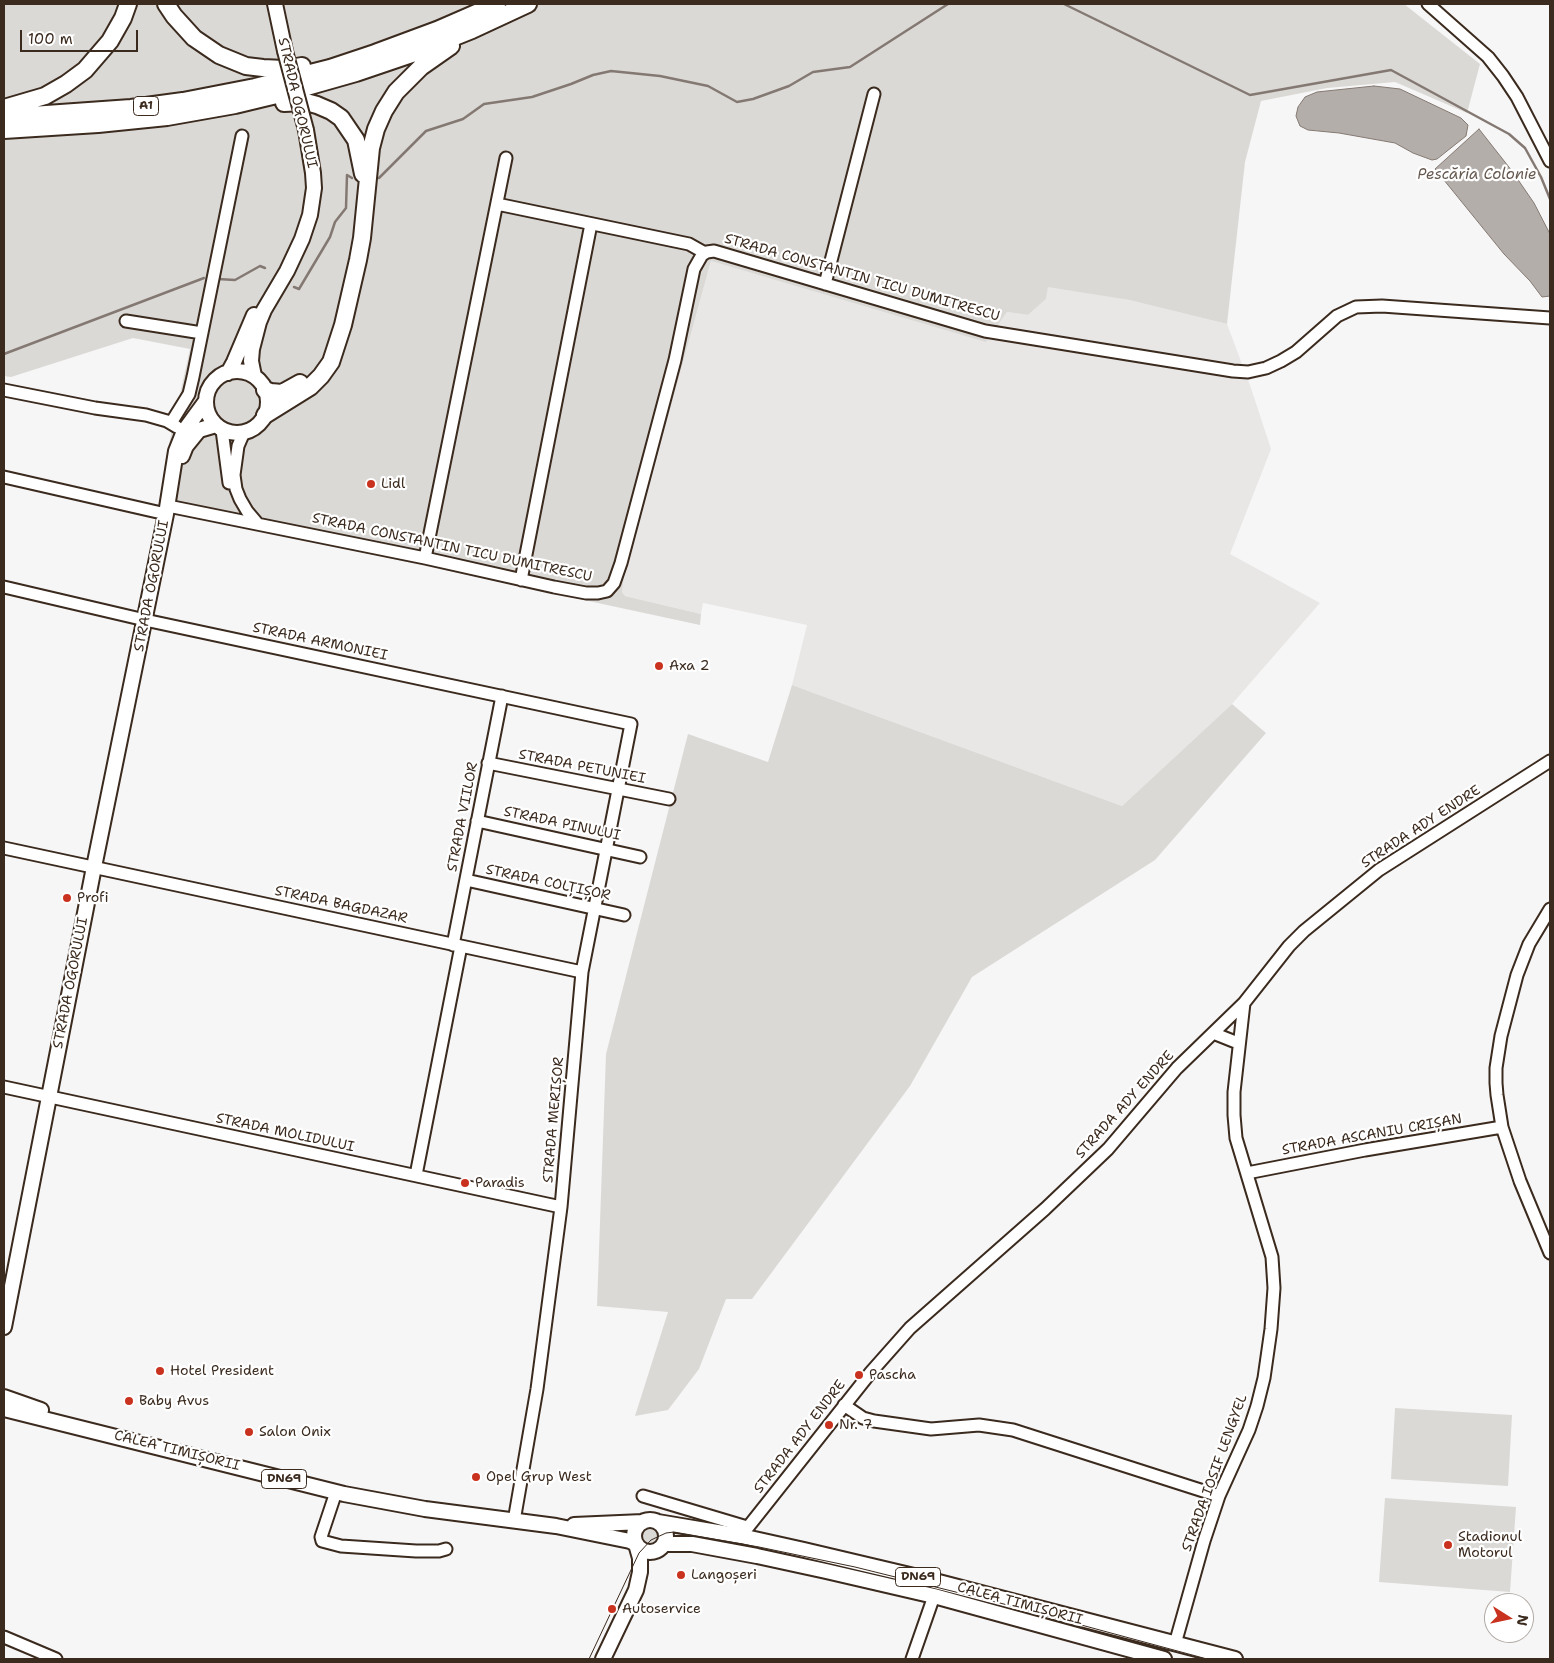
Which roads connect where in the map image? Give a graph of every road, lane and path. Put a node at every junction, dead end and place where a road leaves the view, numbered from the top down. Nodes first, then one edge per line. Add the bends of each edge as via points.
1 (128, 4) edge
2 (166, 4) edge
3 (275, 4) edge
4 (497, 4) edge
5 (528, 4) edge
6 (1428, 4) edge
7 (472, 30) junction
8 (357, 59) junction
9 (874, 94) dead end
10 (235, 105) junction
11 (4, 108) edge
12 (4, 117) edge
13 (4, 130) edge
14 (242, 136) dead end
15 (506, 158) dead end
16 (1550, 161) edge
17 (497, 204) junction
18 (364, 209) junction
19 (591, 224) junction
20 (705, 253) junction
21 (292, 259) junction
22 (825, 284) junction
23 (351, 288) junction
24 (1550, 318) edge
25 (126, 321) dead end
26 (202, 333) junction
27 (228, 372) junction
28 (254, 376) junction
29 (4, 390) edge
30 (265, 390) junction
31 (206, 401) junction
32 (265, 415) junction
33 (171, 423) junction
34 (219, 428) junction
35 (184, 431) junction
36 (244, 432) junction
37 (4, 477) edge
38 (165, 506) junction
39 (247, 511) junction
40 (258, 524) junction
41 (425, 558) junction
42 (521, 580) junction
43 (4, 587) edge
44 (145, 620) junction
45 (502, 696) junction
46 (631, 724) joint
47 (1550, 762) edge
48 (488, 763) junction
49 (617, 790) junction
50 (669, 800) dead end
51 (477, 821) junction
52 (4, 848) edge
53 (606, 849) junction
54 (640, 856) dead end
55 (94, 867) junction
56 (466, 880) junction
57 (595, 908) junction
58 (1550, 908) edge
59 (624, 915) dead end
60 (457, 946) junction
61 (582, 972) junction
62 (1244, 1003) junction
63 (1213, 1033) junction
64 (1238, 1043) junction
65 (4, 1087) edge
66 (49, 1097) junction
67 (1502, 1127) junction
68 (1247, 1173) junction
69 (416, 1175) junction
70 (561, 1208) junction
71 (1550, 1253) edge
72 (4, 1327) edge
73 (4, 1397) edge
74 (844, 1405) junction
75 (4, 1409) edge
76 (105, 1433) junction
77 (336, 1492) junction
78 (643, 1496) dead end
79 (1219, 1496) junction
80 (514, 1521) junction
81 (643, 1522) junction
82 (658, 1522) junction
83 (556, 1526) junction
84 (744, 1531) junction
85 (636, 1544) junction
86 (662, 1546) junction
87 (446, 1549) dead end
88 (636, 1590) junction
89 (934, 1596) junction
90 (4, 1637) edge
91 (1175, 1644) junction
92 (56, 1659) edge
93 (603, 1659) edge
94 (912, 1659) edge
95 (1164, 1659) edge
96 (1235, 1659) edge

1 - 11 highway via 110,41 85,70 44,96
2 - 8 highway via 185,29 201,43 246,66 284,69
3 - 21 main road, STRADA OGORULUI, bridge via 306,130 313,173 306,228
4 - 8 highway, A1
5 - 7 highway, A1
6 - 16 street via 1488,57 1503,76
7 - 10 highway, A1 via 356,74
7 - 18 highway via 409,77 384,111 371,148
8 - 12 highway, A1 via 255,87 183,101
9 - 22 street
10 - 13 highway, A1 via 125,122
10 - 18 highway via 306,102 324,107 341,118 351,130 359,149
14 - 26 street
15 - 17 street
17 - 19 street
17 - 41 street
18 - 23 highway via 362,238
19 - 20 street via 689,244
19 - 42 street
20 - 22 street, STRADA CONSTANTIN TICU DUMITRESCU via 722,252
20 - 42 street, STRADA CONSTANTIN TICU DUMITRESCU via 694,269 675,360 614,583 607,591 598,593
21 - 27 main road, STRADA OGORULUI via 258,306
21 - 28 main road, STRADA OGORULUI via 259,322 252,349
22 - 24 street, STRADA CONSTANTIN TICU DUMITRESCU via 985,331 1248,372 1266,368 1296,352 1337,316 1356,307
23 - 30 highway via 332,342 319,364 292,388 277,393
23 - 32 highway via 337,346 326,369 310,387
25 - 26 street
26 - 33 street via 189,394
27 - 28 main road
27 - 31 main road via 210,386
28 - 30 main road
29 - 33 street via 146,415
30 - 32 main road via 268,402
31 - 34 main road via 207,412
31 - 35 main road, STRADA OGORULUI
32 - 36 main road via 259,424
33 - 35 street
34 - 36 main road via 233,433
34 - 38 main road, STRADA OGORULUI via 199,430 186,446
34 - 39 street via 230,490 239,506
35 - 38 main road, STRADA OGORULUI via 176,451
36 - 39 street via 238,446 234,475 236,489
37 - 38 street, STRADA CONSTANTIN TICU DUMITRESCU
38 - 40 street, STRADA CONSTANTIN TICU DUMITRESCU
38 - 44 main road, STRADA OGORULUI
39 - 40 street
40 - 41 street, STRADA CONSTANTIN TICU DUMITRESCU
41 - 42 street, STRADA CONSTANTIN TICU DUMITRESCU
43 - 44 street, STRADA ARMONIEI
44 - 45 street, STRADA ARMONIEI
44 - 55 main road, STRADA OGORULUI
45 - 46 street, STRADA ARMONIEI
45 - 48 street, STRADA VIILOR
46 - 49 street, STRADA MERIȘOR
47 - 62 street, STRADA ADY ENDRE via 1387,865 1335,904 1289,946
48 - 49 street, STRADA PETUNIEI
48 - 51 street, STRADA VIILOR
49 - 50 street, STRADA PETUNIEI
49 - 53 street, STRADA MERIȘOR
51 - 53 street, STRADA PINULUI
51 - 56 street, STRADA VIILOR
52 - 55 street, STRADA BAGDAZAR
53 - 54 street, STRADA PINULUI
53 - 57 street, STRADA MERIȘOR
55 - 60 street, STRADA BAGDAZAR
55 - 66 main road, STRADA OGORULUI
56 - 57 street, STRADA COLȚIȘOR
56 - 60 street, STRADA VIILOR
57 - 59 street, STRADA COLȚIȘOR
57 - 61 street, STRADA MERIȘOR
58 - 67 street via 1523,958 1501,1036 1496,1083
60 - 61 street, STRADA BAGDAZAR
60 - 69 street, STRADA VIILOR
61 - 70 street, STRADA MERIȘOR
62 - 63 street, STRADA ADY ENDRE
62 - 64 street, STRADA IOSIF LENGYEL
63 - 64 street
63 - 74 street, STRADA ADY ENDRE via 1160,1087 1108,1149 1045,1210 910,1328
64 - 68 street, STRADA IOSIF LENGYEL via 1234,1115 1236,1138
65 - 66 street, STRADA MOLIDULUI
66 - 69 street, STRADA MOLIDULUI
66 - 72 main road, STRADA OGORULUI
67 - 68 street, STRADA ASCANIU CRIȘAN
67 - 71 street
68 - 79 street, STRADA IOSIF LENGYEL via 1272,1257 1272,1312 1264,1378 1257,1406
69 - 70 street, STRADA MOLIDULUI
70 - 80 street, STRADA MERIȘOR via 531,1429
73 - 76 main road, CALEA TIMIȘORII / DN69
74 - 79 street via 863,1418 874,1421 931,1428 979,1425 1013,1430
74 - 84 street, STRADA ADY ENDRE
75 - 76 main road, CALEA TIMIȘORII / DN69
76 - 77 main road, CALEA TIMIȘORII / DN69
77 - 80 main road, CALEA TIMIȘORII / DN69
77 - 87 street via 322,1541 340,1546 416,1551
78 - 84 street
79 - 91 street, STRADA IOSIF LENGYEL
80 - 83 main road, CALEA TIMIȘORII / DN69
81 - 82 main road, DN69
81 - 83 main road, CALEA TIMIȘORII / DN69
81 - 85 main road via 636,1528
82 - 84 main road, CALEA TIMIȘORII / DN69
82 - 86 main road via 666,1533
83 - 85 main road, CALEA TIMIȘORII / DN69
84 - 91 main road, CALEA TIMIȘORII / DN69
85 - 86 main road, DN69 via 641,1550 650,1552
85 - 88 main road via 641,1568
86 - 88 main road
86 - 89 main road, CALEA TIMIȘORII / DN69 via 692,1544 737,1552
88 - 93 main road
89 - 94 street
89 - 95 main road, CALEA TIMIȘORII / DN69
90 - 92 street
91 - 96 main road, CALEA TIMIȘORII / DN69

